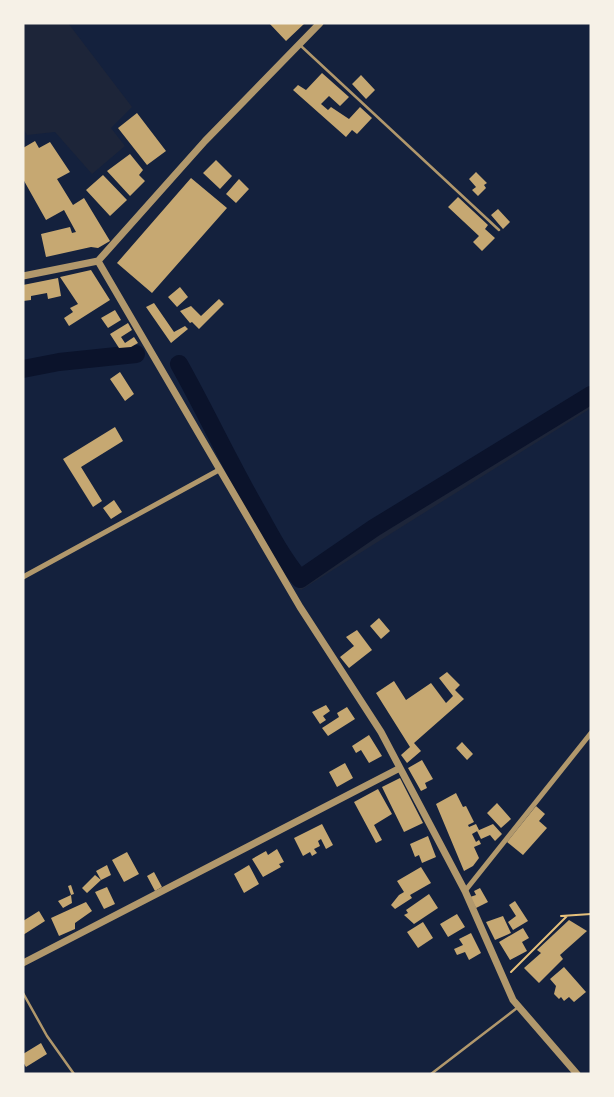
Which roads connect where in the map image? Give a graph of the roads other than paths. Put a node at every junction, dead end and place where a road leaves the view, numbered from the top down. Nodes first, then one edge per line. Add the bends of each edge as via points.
1 (320, 23) edge
2 (299, 44) junction
3 (499, 230) dead end
4 (98, 261) junction
5 (23, 276) edge
6 (219, 470) junction
7 (23, 577) edge
8 (591, 733) edge
9 (400, 768) junction
10 (465, 891) junction
11 (23, 963) edge
12 (23, 993) edge
13 (519, 1007) junction
14 (74, 1074) edge
15 (431, 1074) edge
16 (577, 1074) edge

1 - 2 street
2 - 3 lane
2 - 4 street
4 - 5 street
4 - 6 street
6 - 7 street
6 - 9 street
8 - 10 street
9 - 10 street
9 - 11 street
10 - 13 street
12 - 14 lane
13 - 15 lane
13 - 16 street

